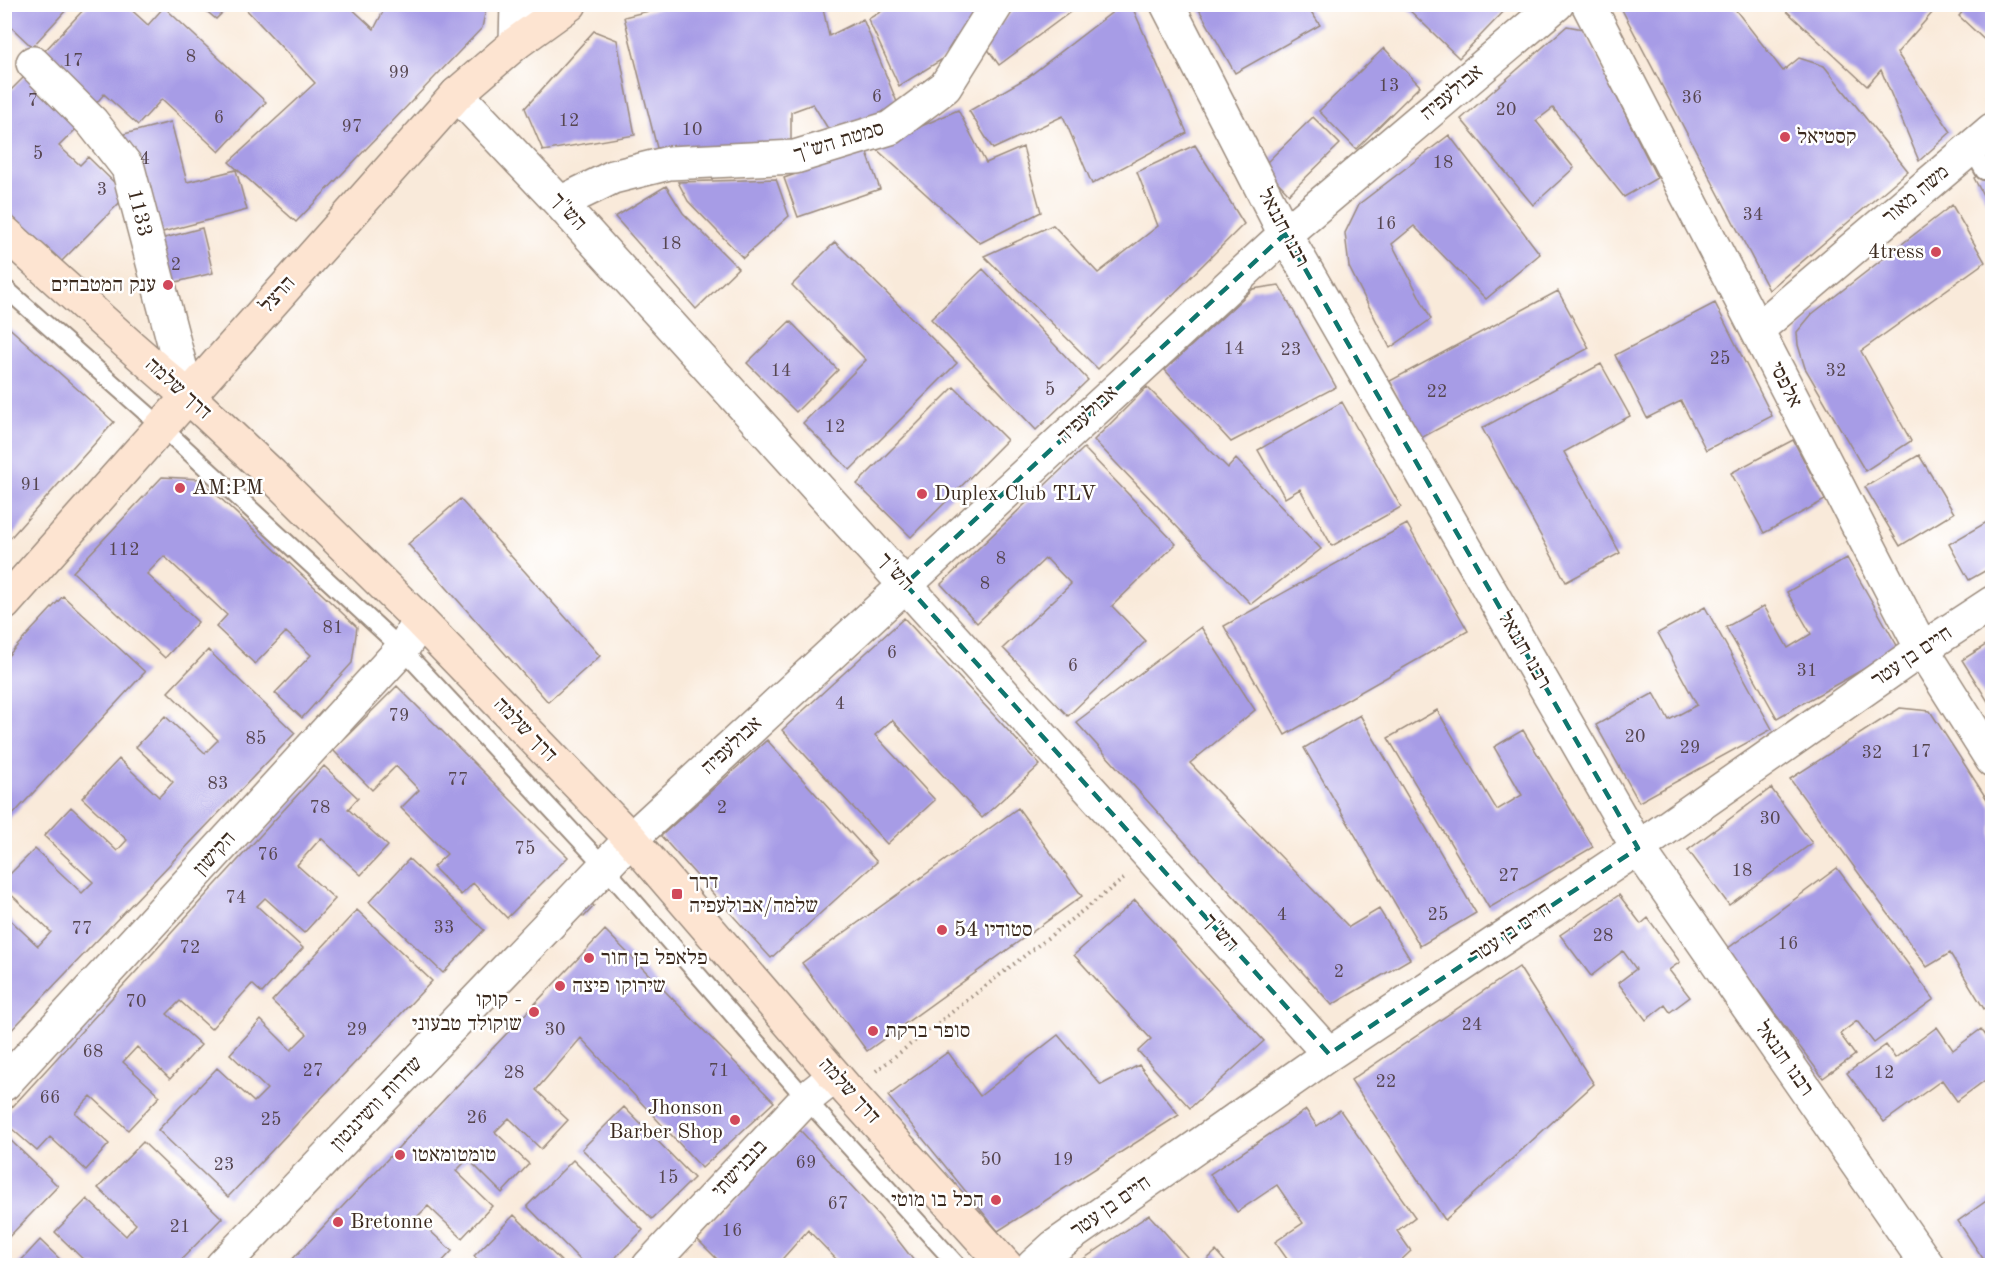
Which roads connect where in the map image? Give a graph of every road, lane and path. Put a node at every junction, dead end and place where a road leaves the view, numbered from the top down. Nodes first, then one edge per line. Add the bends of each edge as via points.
1 (517, 4) edge
2 (570, 4) edge
3 (996, 4) edge
4 (1167, 4) edge
5 (1557, 4) edge
6 (1588, 4) edge
7 (516, 43) junction
8 (33, 63) dead end
9 (457, 94) junction
10 (1982, 150) edge
11 (560, 203) junction
12 (4, 232) edge
13 (1285, 234) junction
14 (4, 286) edge
15 (1757, 330) junction
16 (188, 396) junction
17 (162, 427) junction
18 (905, 584) junction
19 (1992, 603) edge
20 (4, 604) edge
21 (418, 619) junction
22 (402, 649) junction
23 (1922, 649) junction
24 (1992, 759) edge
25 (631, 839) junction
26 (1638, 848) junction
27 (1152, 857) junction
28 (604, 867) junction
29 (1329, 1054) junction
30 (4, 1084) edge
31 (842, 1084) junction
32 (806, 1099) junction
33 (222, 1266) edge
34 (649, 1266) edge
35 (958, 1266) edge
36 (1006, 1266) edge
37 (1033, 1266) edge
38 (1928, 1266) edge

1 - 7 street
2 - 7 street, הרצל
3 - 11 street, סמטת הש"ך via 945,87 890,128 795,157 669,163 613,177
4 - 13 street, רבנו חננאל
5 - 13 street, אבולעפיה
6 - 15 street, אלפסי
7 - 9 street, הרצל
8 - 16 street, 1133 via 92,122 128,168
9 - 11 street, הש"ך
9 - 16 street, הרצל
10 - 15 street, משה מאור
11 - 18 street, הש"ך
12 - 16 street, דרך שלמה
13 - 18 street, אבולעפיה
13 - 26 street, רבנו חננאל
14 - 17 lane, דרך שלמה
15 - 23 street, אלפסי
16 - 17 street, הרצל
16 - 21 street, דרך שלמה
17 - 20 street, הרצל
17 - 22 lane, דרך שלמה
18 - 25 street, אבולעפיה
18 - 27 street, הש"ך
19 - 23 street, חיים בן עטר
21 - 22 street, הקישון
21 - 25 street, דרך שלמה
22 - 28 lane, דרך שלמה
22 - 30 street, הקישון
23 - 24 street, אלפסי
23 - 26 street, חיים בן עטר
25 - 28 street, שדרות וושינגטון
25 - 31 street, דרך שלמה
26 - 29 street, חיים בן עטר
26 - 38 street, רבנו חננאל
27 - 29 street, הש"ך
27 - 31 path
28 - 32 lane, דרך שלמה
28 - 33 street, שדרות וושינגטון
29 - 37 street, חיים בן עטר via 1054,1247
31 - 32 street, בנבנישתי
31 - 36 street, דרך שלמה
32 - 34 street, בנבנישתי
32 - 35 lane, דרך שלמה

